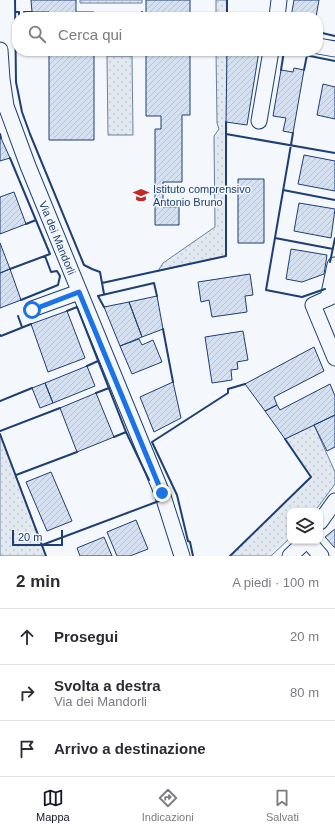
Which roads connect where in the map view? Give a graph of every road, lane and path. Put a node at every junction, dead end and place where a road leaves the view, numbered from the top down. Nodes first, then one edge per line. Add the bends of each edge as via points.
1 (279, 0) edge
2 (278, 12) edge
3 (323, 47) edge
4 (335, 49) edge
5 (0, 50) edge
6 (270, 56) edge
7 (3, 105) edge
8 (259, 121) dead end
9 (335, 265) edge
10 (79, 292) junction
11 (331, 297) edge
12 (32, 310) dead end
13 (335, 358) edge
14 (335, 502) edge
15 (323, 518) edge
16 (304, 544) edge
17 (310, 544) edge
18 (182, 556) edge
19 (290, 556) edge
20 (321, 556) edge

1 - 2 street
3 - 4 street
5 - 7 street, Via dei Mandorli
6 - 8 street
7 - 10 street, Via dei Mandorli
9 - 11 street
10 - 12 street
10 - 18 street, Via dei Mandorli via 162,493
11 - 13 street via 312,305
14 - 15 street
16 - 19 street
17 - 20 street

